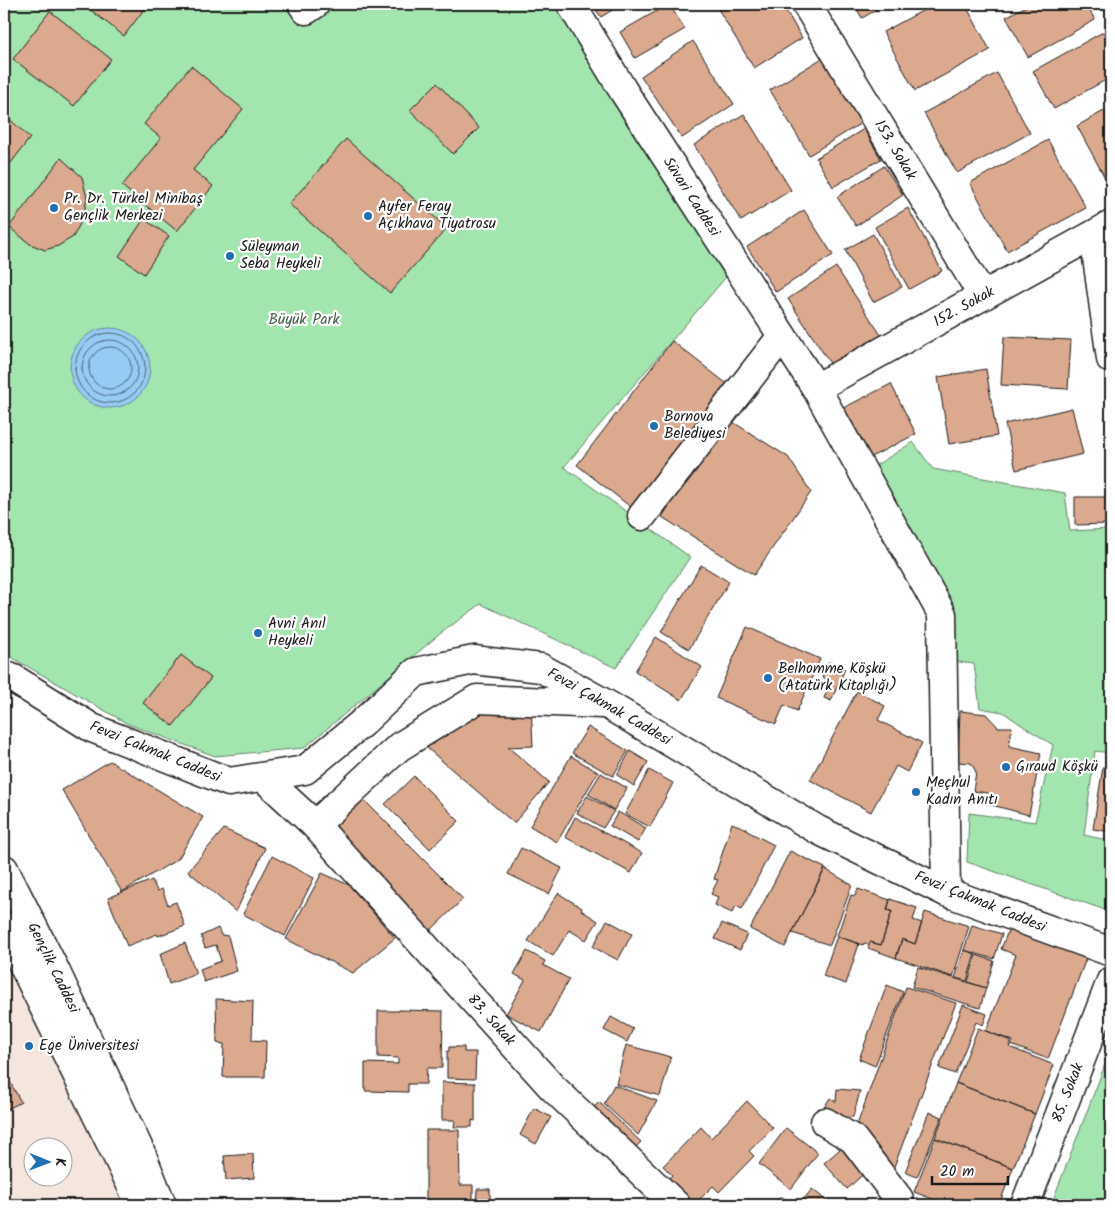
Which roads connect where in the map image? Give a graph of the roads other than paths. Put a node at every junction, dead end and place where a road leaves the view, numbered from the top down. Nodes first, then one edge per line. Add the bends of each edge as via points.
1 (302, 4) edge
2 (315, 4) edge
3 (571, 4) edge
4 (806, 4) edge
5 (1102, 231) edge
6 (983, 296) junction
7 (782, 336) junction
8 (1111, 359) edge
9 (816, 388) junction
10 (642, 516) dead end
11 (4, 675) edge
12 (608, 705) junction
13 (263, 777) junction
14 (315, 825) junction
15 (4, 869) edge
16 (946, 892) junction
17 (4, 926) edge
18 (1111, 952) edge
19 (1111, 981) edge
20 (825, 1122) dead end
21 (904, 1203) edge
22 (141, 1205) edge
23 (162, 1205) edge
24 (676, 1205) edge
25 (1025, 1205) edge

1 - 2 street via 306,10
3 - 7 street, Süvari Caddesi
4 - 6 street, 153. Sokak
5 - 6 street, 152. Sokak
5 - 8 street
6 - 9 street, 152. Sokak
7 - 9 street, Süvari Caddesi
7 - 10 street
9 - 16 street, Süvari Caddesi via 942,614
11 - 13 street, Fevzi Çakmak Caddesi via 92,728 210,775 229,782
12 - 13 street, Fevzi Çakmak Caddesi via 542,668 474,660 416,672 362,724 305,770
12 - 14 street via 477,699 398,747
12 - 16 street, Fevzi Çakmak Caddesi via 818,830
13 - 14 street, 83. Sokak
14 - 24 street, 83. Sokak via 552,1087
15 - 23 street, Gençlik Caddesi via 142,1153
16 - 18 street, Fevzi Çakmak Caddesi
17 - 22 street, Gençlik Caddesi
19 - 25 street, 85. Sokak
20 - 21 street via 853,1139

